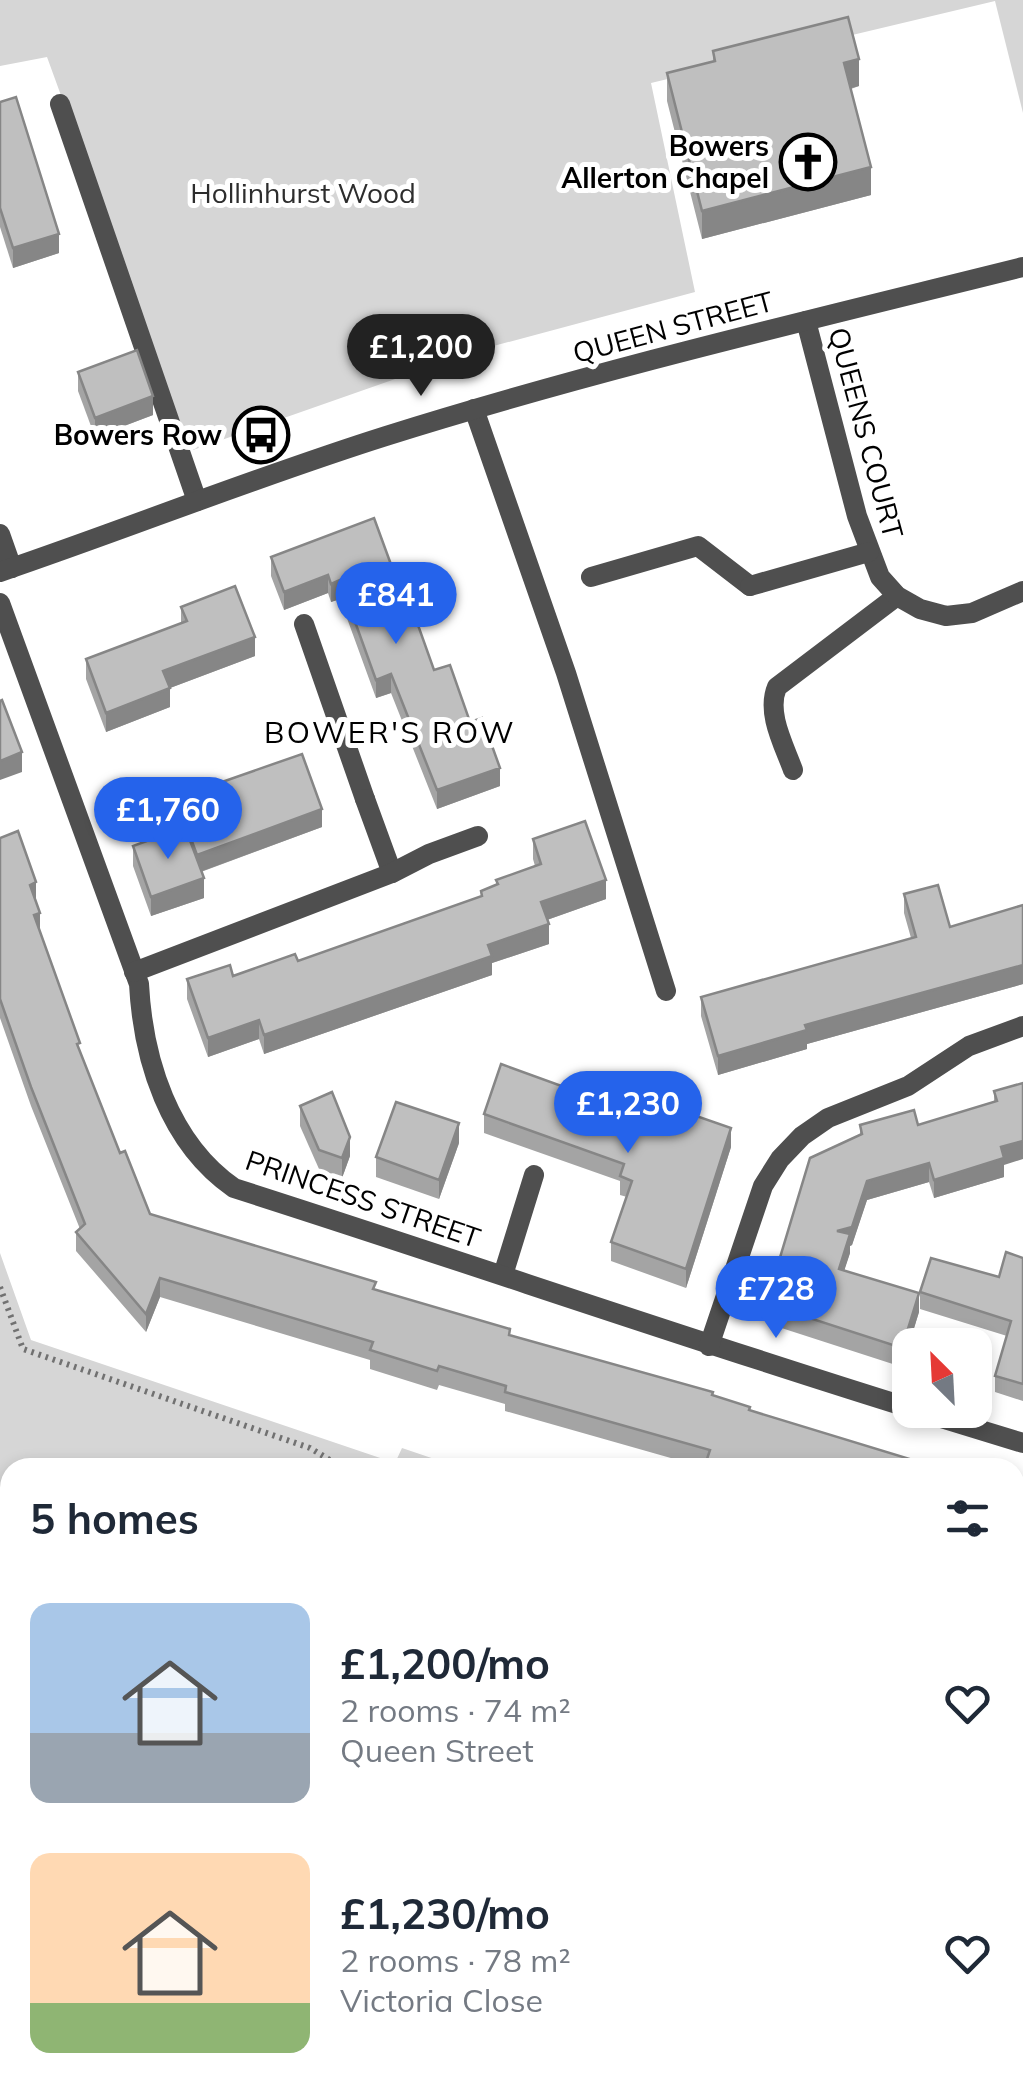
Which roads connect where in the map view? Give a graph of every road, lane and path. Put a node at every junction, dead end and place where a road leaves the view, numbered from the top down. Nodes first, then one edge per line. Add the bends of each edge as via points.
1 (60, 104) dead end
2 (1023, 267) edge
3 (806, 320) junction
4 (474, 409) junction
5 (197, 501) junction
6 (0, 534) edge
7 (869, 552) junction
8 (6, 570) edge
9 (590, 577) dead end
10 (1023, 592) edge
11 (897, 596) junction
12 (0, 603) edge
13 (304, 624) dead end
14 (793, 770) dead end
15 (478, 836) dead end
16 (392, 873) junction
17 (134, 972) junction
18 (666, 991) dead end
19 (1023, 1026) edge
20 (534, 1175) dead end
21 (503, 1275) junction
22 (0, 1287) edge
23 (709, 1346) junction
24 (892, 1403) edge
25 (974, 1428) edge
26 (1023, 1443) edge
27 (326, 1458) edge

1 - 5 street
2 - 3 street, QUEEN STREET
3 - 4 street, QUEEN STREET
3 - 7 street, QUEENS COURT
4 - 5 street, QUEEN STREET
4 - 18 street
5 - 8 street, QUEEN STREET
6 - 8 street
7 - 9 street via 750,586 698,546
7 - 11 street, QUEENS COURT
10 - 11 street via 946,616
11 - 14 street via 778,687 774,715
12 - 17 street, PRINCESS STREET
13 - 16 street
15 - 16 street
16 - 17 street
17 - 21 street, PRINCESS STREET via 158,1079 178,1128 212,1172 234,1188
19 - 23 street via 970,1046 908,1086 828,1118 802,1136 763,1186
20 - 21 street
21 - 23 street, PRINCESS STREET
22 - 27 path via 23,1349
23 - 24 street, PRINCESS STREET
25 - 26 street, PRINCESS STREET

